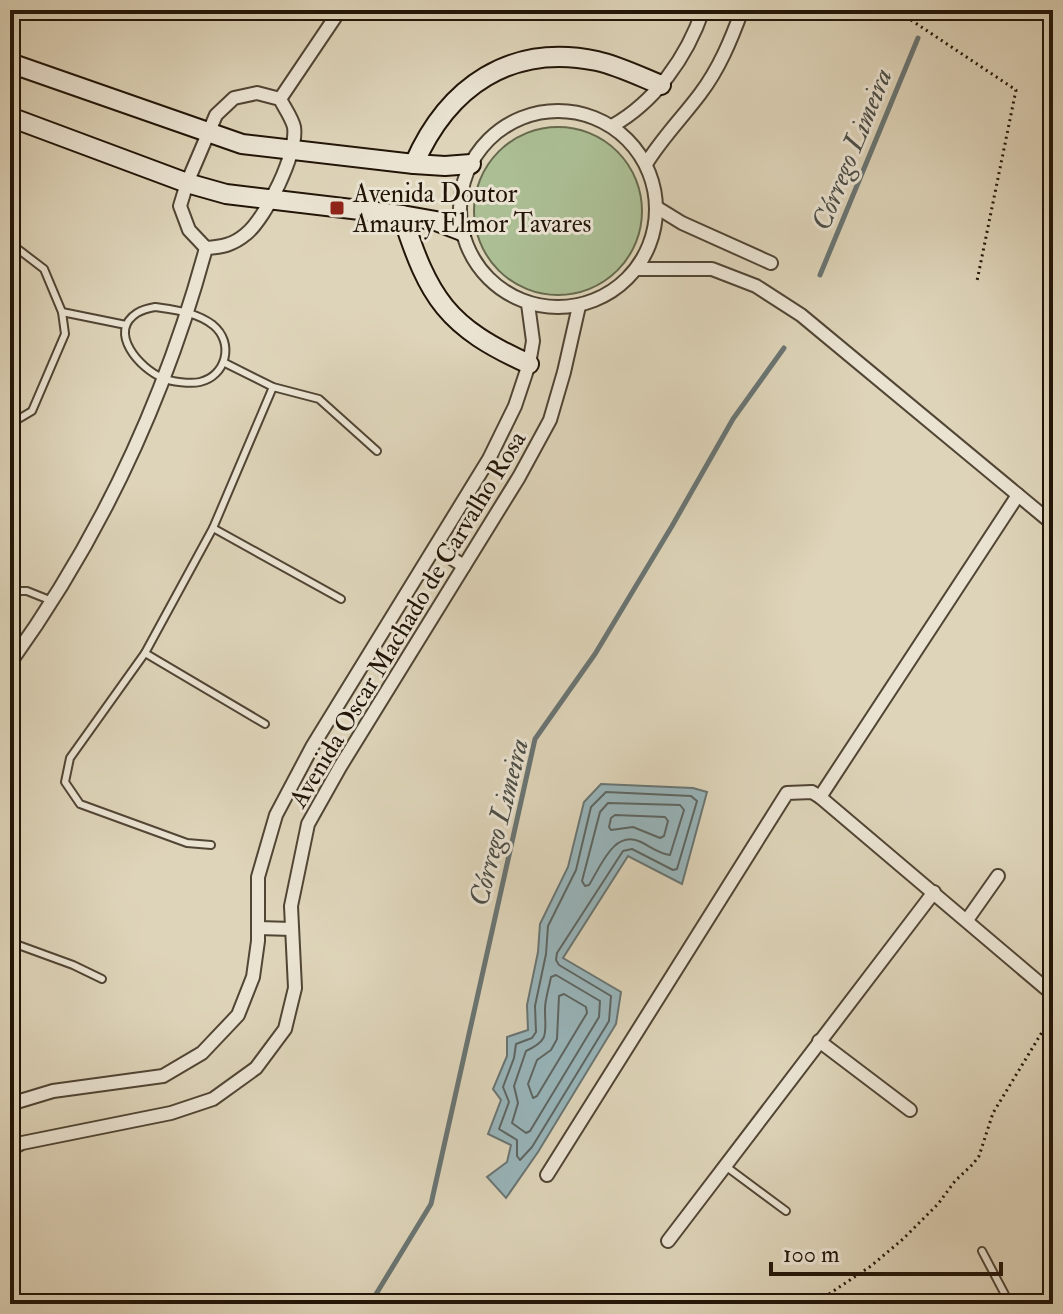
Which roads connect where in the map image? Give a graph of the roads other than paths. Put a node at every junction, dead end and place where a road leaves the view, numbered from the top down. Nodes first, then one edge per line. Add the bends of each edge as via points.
1 (340, 10) edge
2 (703, 10) edge
3 (742, 10) edge
4 (10, 63) edge
5 (661, 85) junction
6 (280, 99) junction
7 (10, 117) edge
8 (612, 126) junction
9 (208, 133) junction
10 (294, 148) junction
11 (414, 164) junction
12 (471, 164) junction
13 (646, 164) junction
14 (187, 183) junction
15 (269, 201) junction
16 (656, 207) junction
17 (402, 215) junction
18 (462, 231) junction
19 (10, 243) edge
20 (206, 248) junction
21 (771, 263) dead end
22 (636, 269) junction
23 (528, 304) junction
24 (579, 306) junction
25 (62, 312) junction
26 (188, 312) junction
27 (126, 325) junction
28 (225, 363) junction
29 (529, 364) junction
30 (164, 379) junction
31 (273, 387) junction
32 (10, 424) edge
33 (377, 451) dead end
34 (1018, 495) junction
35 (1053, 524) edge
36 (213, 528) junction
37 (435, 548) junction
38 (464, 566) junction
39 (10, 591) edge
40 (341, 599) dead end
41 (52, 601) junction
42 (145, 653) junction
43 (11, 662) edge
44 (265, 724) dead end
45 (820, 797) junction
46 (211, 845) dead end
47 (998, 876) dead end
48 (934, 892) junction
49 (967, 920) junction
50 (258, 928) junction
51 (292, 929) junction
52 (10, 942) edge
53 (102, 979) dead end
54 (1050, 992) dead end
55 (819, 1041) junction
56 (10, 1104) edge
57 (910, 1110) dead end
58 (10, 1149) edge
59 (724, 1165) junction
60 (547, 1175) dead end
61 (786, 1211) dead end
62 (668, 1241) dead end
63 (982, 1251) dead end
64 (1010, 1304) edge

1 - 6 street
2 - 5 street via 696,32
3 - 13 street via 729,47 701,93
4 - 9 street
5 - 8 street via 633,114
5 - 11 street via 599,61 550,55 498,69 458,96 425,139
6 - 9 street via 257,93 234,98 216,115
6 - 10 street via 294,125
7 - 14 street
8 - 12 street via 588,114 537,112 492,136
8 - 13 street
9 - 10 street via 242,144
9 - 14 street
10 - 11 street
10 - 15 street
11 - 12 street
12 - 18 street via 459,205
13 - 16 street
14 - 15 street
14 - 20 street via 180,206 189,230
15 - 17 street
15 - 20 street via 249,232 228,246
16 - 21 street
16 - 22 street via 652,239
17 - 18 street
17 - 29 street via 426,279 442,304 462,327
18 - 23 street via 485,276
19 - 25 lane via 44,269
20 - 26 street
22 - 24 street via 625,283
22 - 34 street via 712,269 756,286 801,315
23 - 24 street
23 - 29 street, Avenida Oscar Machado de Carvalho Rosa via 533,341
24 - 38 street, Avenida Oscar Machado de Carvalho Rosa via 550,420
25 - 27 lane
25 - 32 lane via 65,334 32,411
26 - 27 lane via 155,307 137,313
26 - 28 lane via 215,327 225,344
26 - 30 street
27 - 30 lane via 124,336 132,353
28 - 30 lane via 215,376 198,383
28 - 31 lane
29 - 37 street, Avenida Oscar Machado de Carvalho Rosa via 489,459
30 - 41 street via 109,501
31 - 33 lane via 319,399
31 - 36 lane
34 - 35 street
34 - 45 street
36 - 40 lane
36 - 42 lane
37 - 38 street
37 - 50 street, Avenida Oscar Machado de Carvalho Rosa via 276,815 258,877
38 - 51 street, Avenida Oscar Machado de Carvalho Rosa via 308,824 291,906
39 - 41 lane
41 - 43 street
42 - 44 lane
42 - 46 lane via 70,758 65,782 80,804 187,843
45 - 48 street
45 - 60 street via 812,792 787,793
47 - 49 street
48 - 49 street
48 - 55 street
49 - 54 street
50 - 51 street
50 - 56 street, Avenida Oscar Machado de Carvalho Rosa via 253,977 238,1015 202,1053 163,1076 53,1091
51 - 58 street, Avenida Oscar Machado de Carvalho Rosa via 295,988 285,1029 256,1068 213,1099 171,1113
52 - 53 lane
55 - 57 street
55 - 59 street
59 - 61 lane
59 - 62 street
63 - 64 lane

